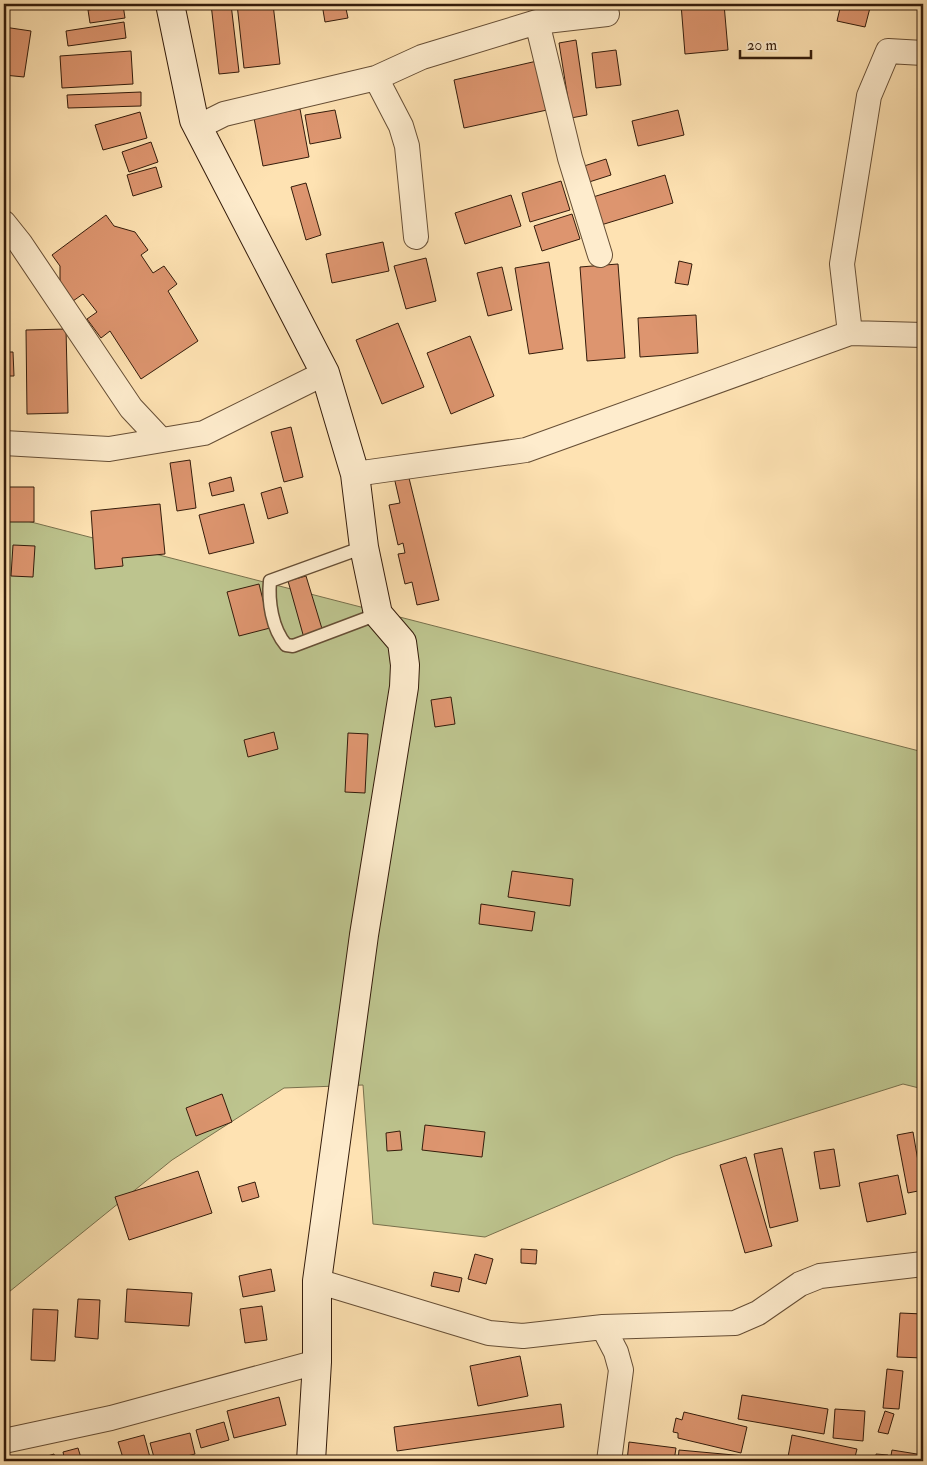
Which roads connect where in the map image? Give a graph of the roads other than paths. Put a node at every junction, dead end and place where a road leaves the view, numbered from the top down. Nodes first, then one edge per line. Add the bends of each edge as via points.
1 (170, 4) edge
2 (607, 14) dead end
3 (537, 22) junction
4 (923, 53) edge
5 (376, 78) junction
6 (194, 120) junction
7 (4, 223) edge
8 (416, 238) dead end
9 (600, 256) dead end
10 (850, 333) junction
11 (923, 335) edge
12 (325, 373) junction
13 (161, 440) junction
14 (4, 444) edge
15 (355, 474) junction
16 (364, 547) junction
17 (378, 614) junction
18 (923, 1264) edge
19 (317, 1281) junction
20 (603, 1327) junction
21 (316, 1362) junction
22 (4, 1441) edge
23 (311, 1461) edge
24 (609, 1461) edge

1 - 6 street
2 - 3 street
3 - 5 street via 422,58
3 - 9 street via 570,158
4 - 10 street via 888,51 869,96 842,264
5 - 6 street via 224,114 206,123
5 - 8 street via 401,126 407,146
6 - 12 street
7 - 13 street via 131,408
10 - 11 street
10 - 15 street via 526,450
12 - 13 street via 204,433
12 - 15 street
13 - 14 street via 109,449
15 - 16 street
16 - 17 street
16 - 17 lane via 270,581 268,599 281,640 293,646
17 - 19 street via 402,642 404,687 364,935
18 - 20 street via 820,1276 800,1284 736,1323
19 - 20 street via 489,1333 523,1336
19 - 21 street
20 - 24 street via 621,1370
21 - 22 street via 111,1418
21 - 23 street

